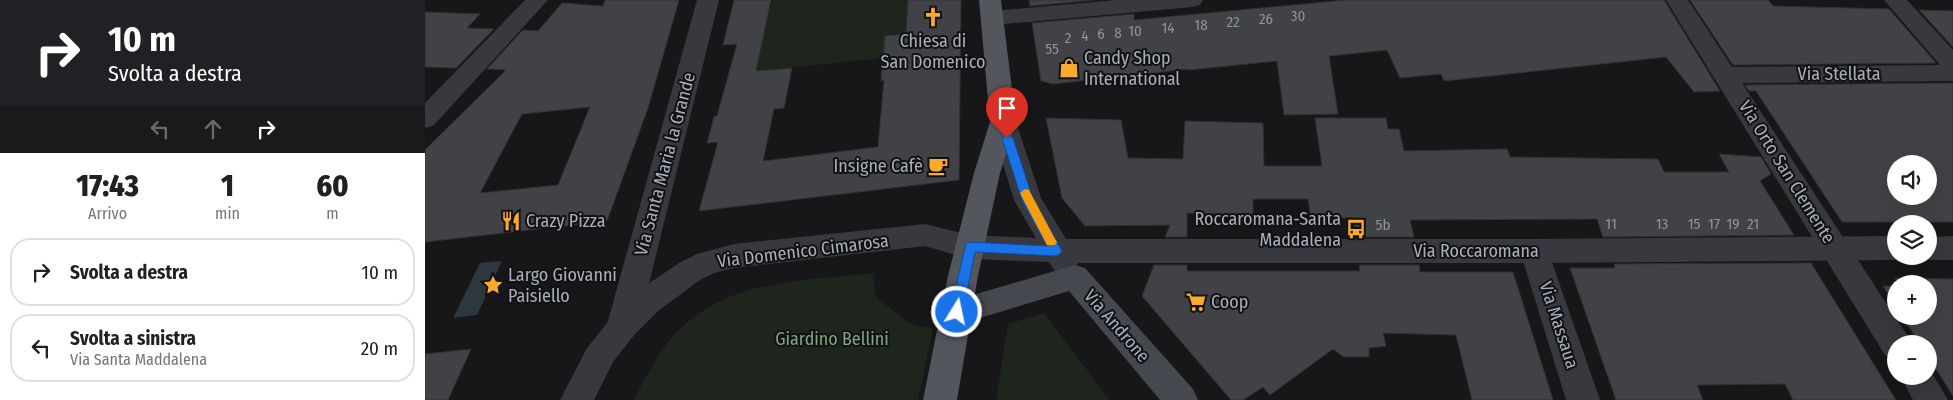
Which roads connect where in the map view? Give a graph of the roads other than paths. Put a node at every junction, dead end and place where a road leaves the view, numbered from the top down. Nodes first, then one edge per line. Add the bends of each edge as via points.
1 (537, 0) edge
2 (708, 0) edge
3 (1192, 0) edge
4 (1677, 0) edge
5 (1895, 0) edge
6 (991, 9) edge
7 (1953, 65) edge
8 (1953, 73) edge
9 (1725, 75) junction
10 (425, 119) edge
11 (1003, 122) junction
12 (973, 233) junction
13 (1887, 248) edge
14 (1937, 248) edge
15 (1953, 248) edge
16 (1835, 249) junction
17 (1056, 251) junction
18 (1534, 251) junction
19 (1075, 277) junction
20 (957, 312) junction
21 (622, 328) junction
22 (1890, 335) edge
23 (1922, 385) edge
24 (577, 400) edge
25 (940, 400) edge
26 (1181, 400) edge
27 (1583, 400) edge
28 (1931, 400) edge

1 - 10 street
2 - 21 street, Via Santa Maria la Grande
3 - 6 street
4 - 9 street, Via Orto San Clemente
5 - 7 street
6 - 11 main road
8 - 9 street, Via Stellata
9 - 16 street, Via Orto San Clemente
11 - 12 main road
11 - 17 street, Via Androne via 1028,200
12 - 17 street, Via Roccaromana
12 - 20 main road
12 - 21 street, Via Domenico Cimarosa via 734,256 706,263 654,297
13 - 16 street, Via Roccaromana
14 - 15 street
16 - 18 street, Via Roccaromana
16 - 22 street, Via Orto San Clemente
17 - 18 street, Via Roccaromana
17 - 19 street, Via Androne
18 - 27 street, Via Massaua
19 - 20 main road
19 - 26 main road, Via Androne
20 - 25 main road
21 - 24 street, Via Domenico Cimarosa via 602,352
23 - 28 street

